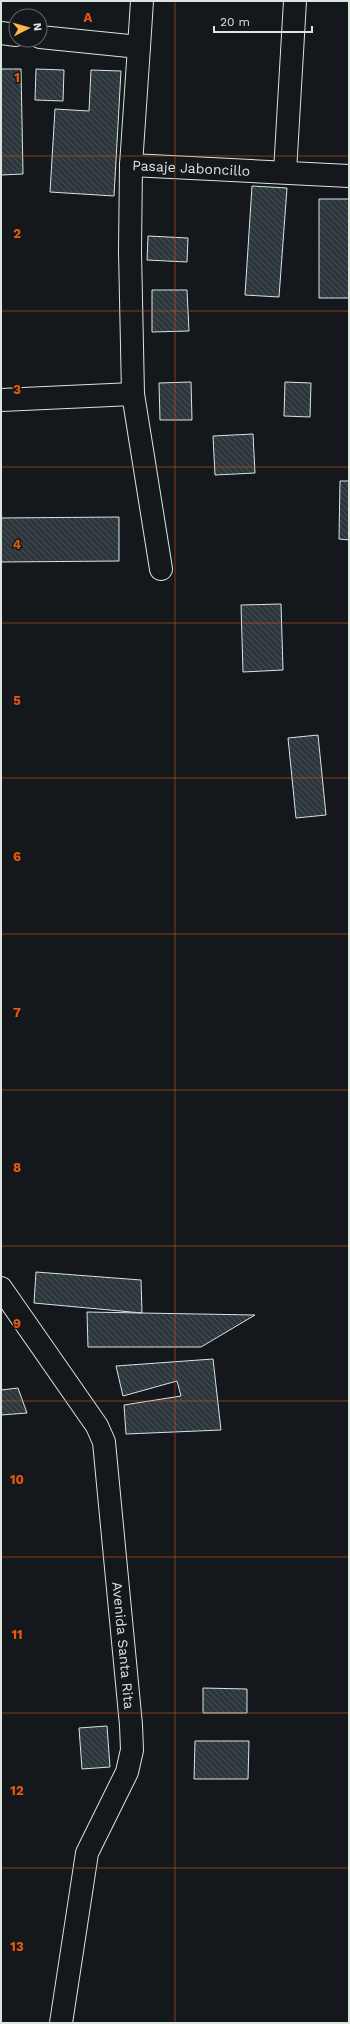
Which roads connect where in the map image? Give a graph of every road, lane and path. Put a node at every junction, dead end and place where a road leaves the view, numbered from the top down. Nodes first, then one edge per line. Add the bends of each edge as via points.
1 (142, 1) edge
2 (295, 1) edge
3 (48, 38) edge
4 (139, 47) junction
5 (131, 165) junction
6 (285, 172) junction
7 (349, 176) edge
8 (134, 394) junction
9 (1, 400) edge
10 (161, 569) dead end
11 (1, 1288) edge
12 (61, 2023) edge

1 - 4 street, Pasaje Jaboncillo
2 - 6 street
3 - 4 street
4 - 5 street, Pasaje Jaboncillo
5 - 6 street, Pasaje Jaboncillo
5 - 8 street via 130,251
6 - 7 street, Pasaje Jaboncillo
8 - 9 street
8 - 10 street
11 - 12 street, Avenida Santa Rita via 103,1438 131,1725 132,1750 126,1772 87,1853

